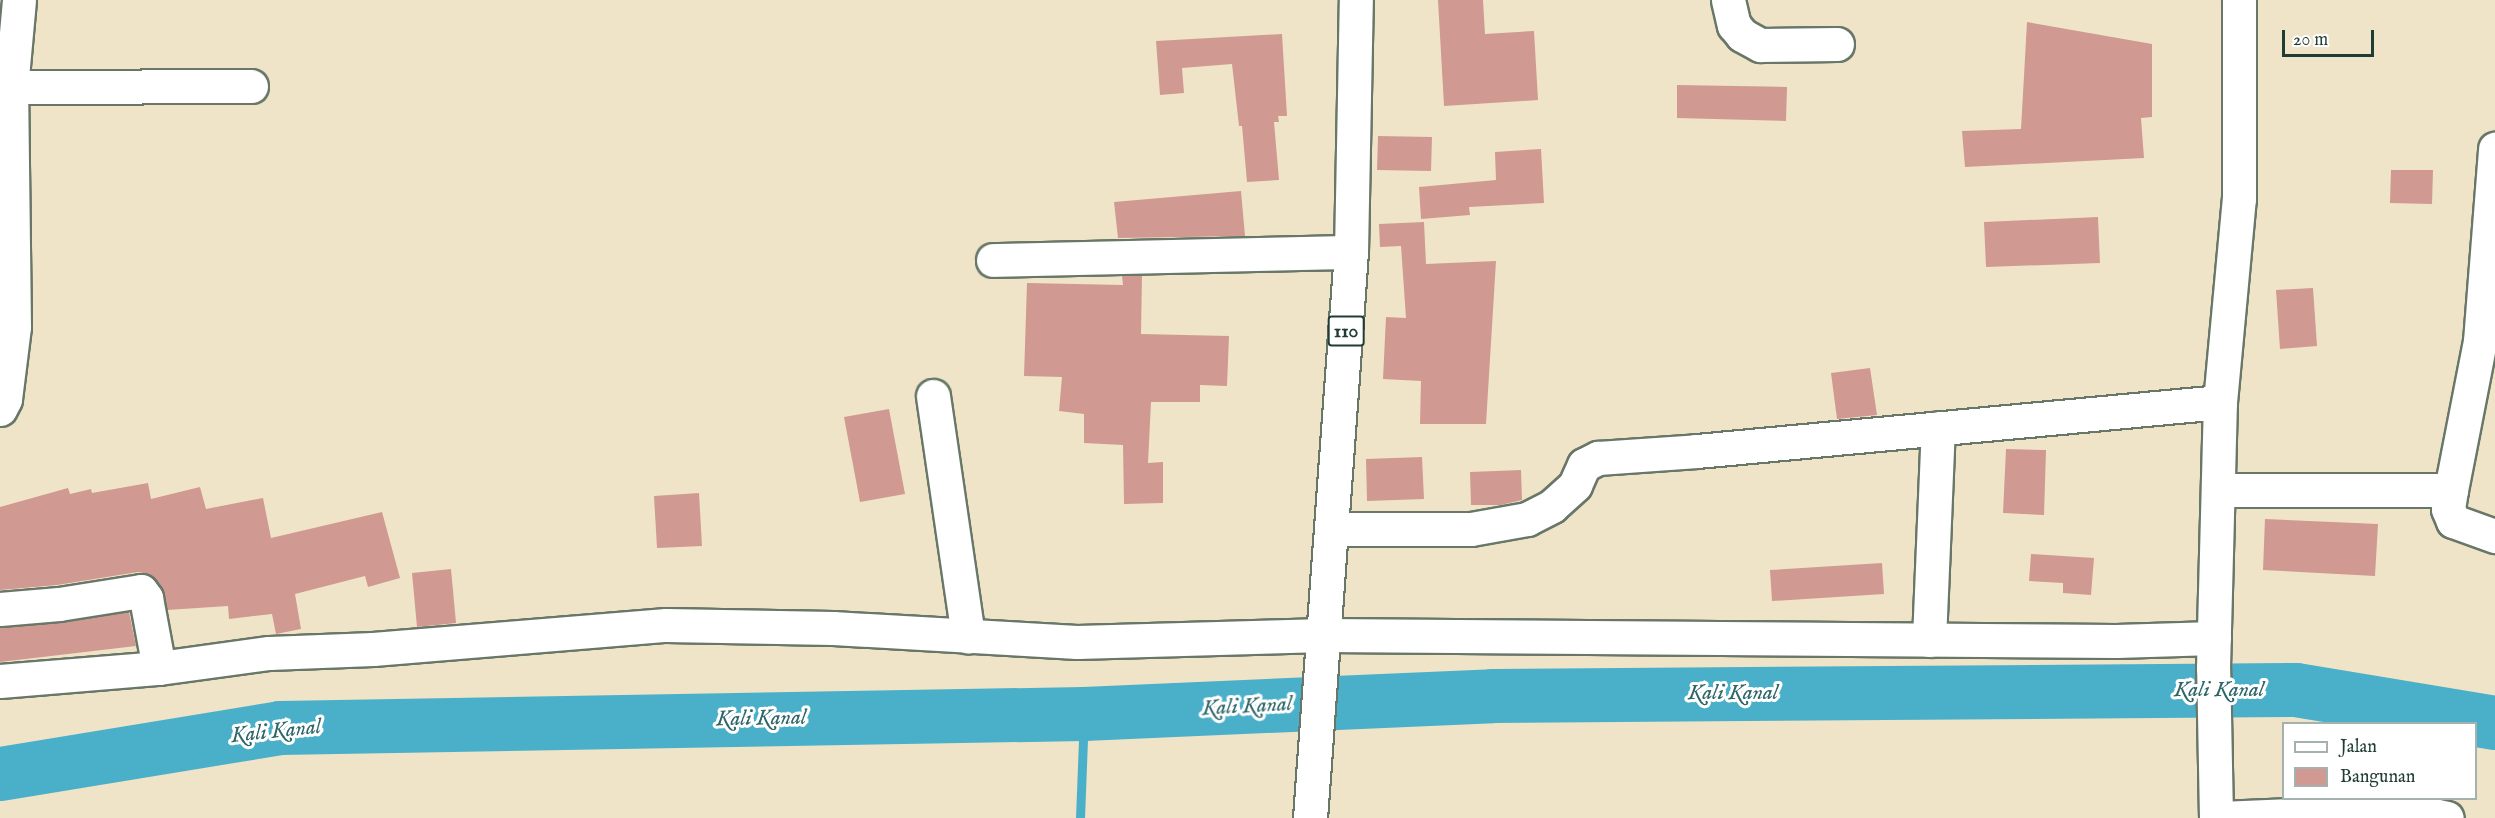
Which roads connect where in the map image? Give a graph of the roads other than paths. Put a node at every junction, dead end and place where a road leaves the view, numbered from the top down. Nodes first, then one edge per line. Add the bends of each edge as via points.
1 (19, 0) edge
2 (1356, 0) edge
3 (1728, 0) edge
4 (2239, 0) edge
5 (1837, 44) dead end
6 (251, 86) dead end
7 (5, 87) edge
8 (2495, 149) edge
9 (2495, 167) edge
10 (6, 204) edge
11 (1351, 252) junction
12 (993, 260) dead end
13 (7, 327) edge
14 (933, 396) dead end
15 (2220, 402) junction
16 (0, 409) edge
17 (1938, 428) junction
18 (2219, 490) junction
19 (2451, 490) junction
20 (1333, 529) junction
21 (2495, 536) edge
22 (0, 609) edge
23 (968, 636) junction
24 (1929, 640) junction
25 (1323, 649) junction
26 (2213, 653) junction
27 (159, 668) junction
28 (0, 681) edge
29 (1311, 808) edge
30 (2217, 809) edge
31 (2447, 818) edge

1 - 7 street
2 - 11 street, 110
3 - 5 street via 1734,25 1742,36 1760,45
4 - 15 street via 2239,198
6 - 7 street
7 - 10 street
8 - 9 street
9 - 19 street via 2480,341
10 - 13 street
11 - 12 street
11 - 20 street, 110
13 - 16 street via 5,399
14 - 23 street
15 - 17 street
15 - 18 street
17 - 20 street via 1598,458 1584,465 1575,485 1552,506 1527,519 1471,529
17 - 24 street
18 - 19 street
18 - 26 street
19 - 21 street via 2448,509 2453,521
20 - 25 street, 110
22 - 27 street via 141,591 146,598
23 - 25 street
23 - 27 street via 833,628 666,626 269,653
24 - 25 street
24 - 26 street via 2115,641
25 - 29 street, 110
26 - 30 street
27 - 28 street
30 - 31 street

